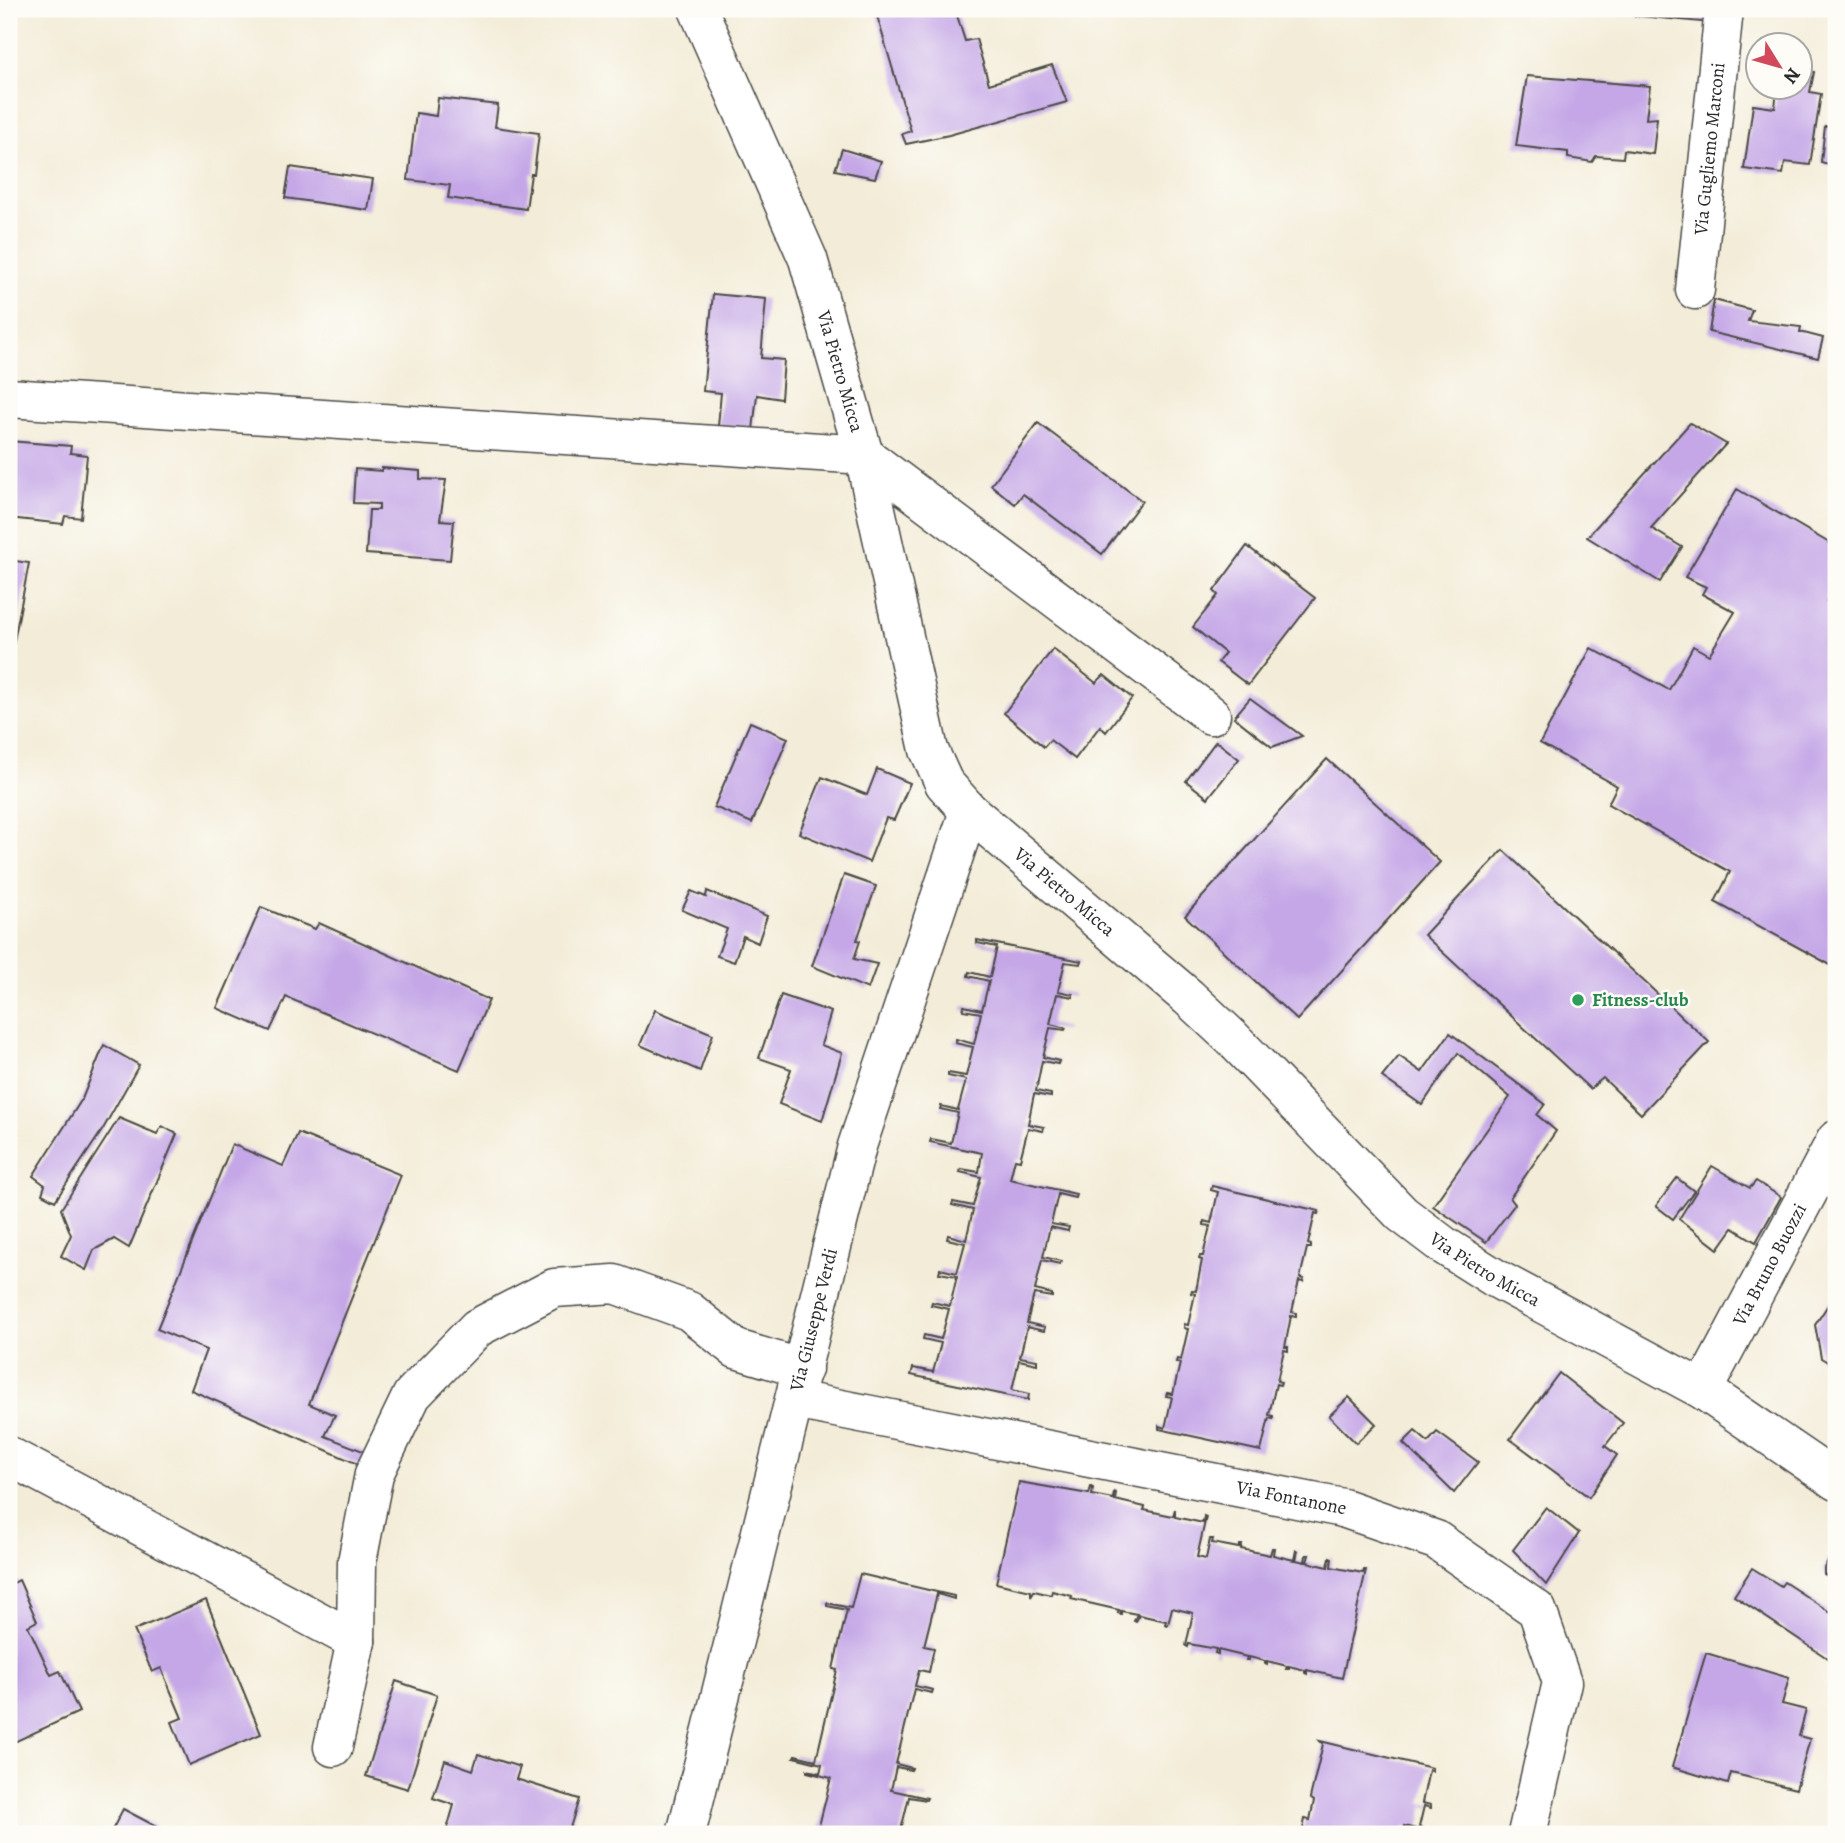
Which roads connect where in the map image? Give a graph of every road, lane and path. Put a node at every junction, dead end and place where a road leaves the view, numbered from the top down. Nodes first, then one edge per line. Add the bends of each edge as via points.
1 (698, 9) edge
2 (1724, 9) edge
3 (1695, 290) dead end
4 (9, 398) edge
5 (864, 454) junction
6 (1211, 715) dead end
7 (969, 811) junction
8 (1836, 1140) edge
9 (799, 1385) junction
10 (1703, 1390) junction
11 (9, 1455) edge
12 (1836, 1481) edge
13 (356, 1642) junction
14 (333, 1747) dead end
15 (687, 1834) edge
16 (1527, 1834) edge

1 - 5 street, Via Pietro Micca via 808,259
2 - 3 street, Via Gugliemo Marconi
4 - 5 street
5 - 6 street
5 - 7 street, Via Pietro Micca via 929,750 944,783
7 - 9 street, Via Giuseppe Verdi via 857,1146
7 - 10 street, Via Pietro Micca via 1188,997 1402,1214 1495,1278
8 - 10 street, Via Bruno Buozzi
9 - 13 street, Via Fontanone via 736,1349 689,1311 614,1284 554,1288 477,1328 412,1395 374,1474 357,1562
9 - 15 street, Via Giuseppe Verdi
9 - 16 street, Via Fontanone via 1343,1508 1436,1540 1537,1610 1562,1682
10 - 12 street, Via Pietro Micca
11 - 13 street
13 - 14 street, Via Fontanone

